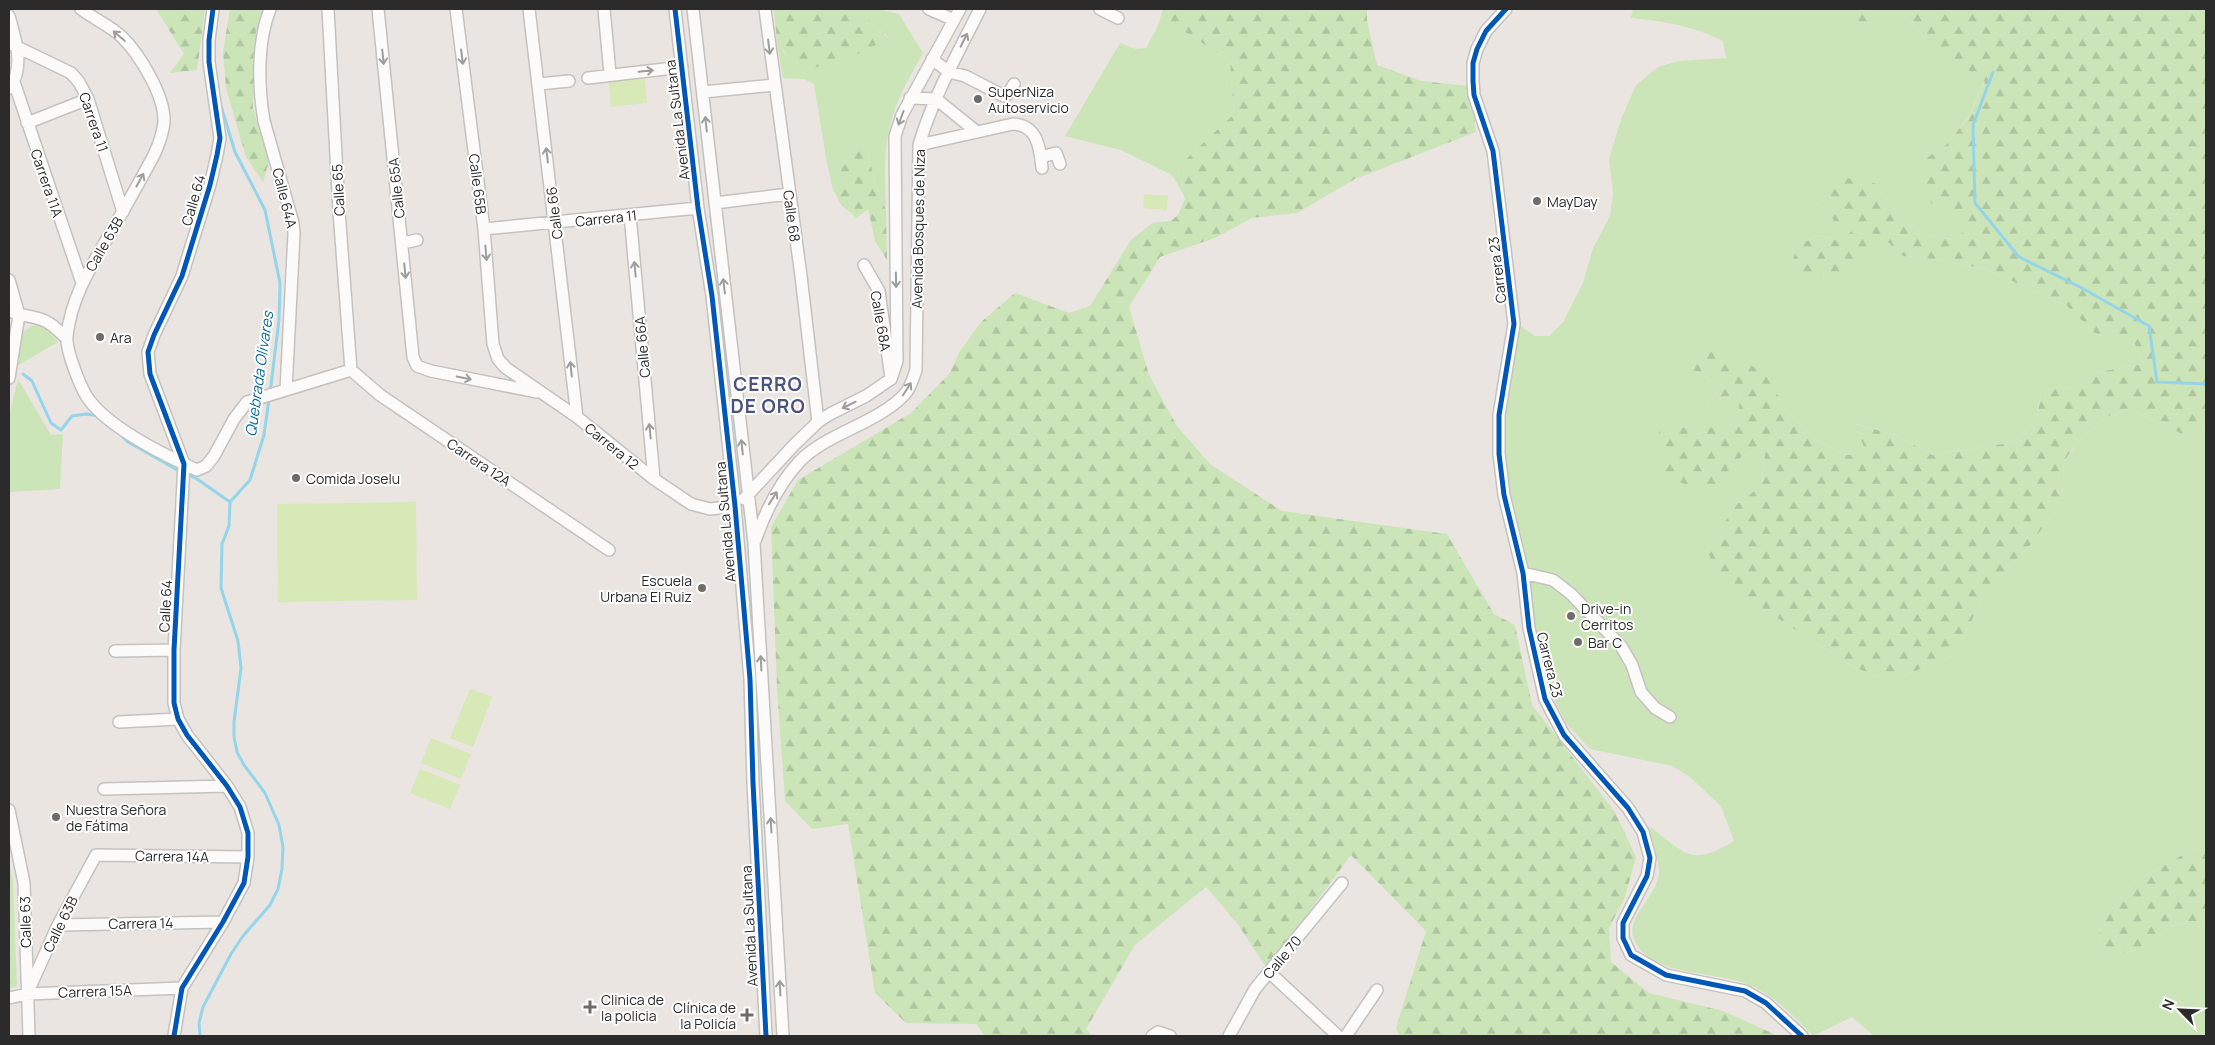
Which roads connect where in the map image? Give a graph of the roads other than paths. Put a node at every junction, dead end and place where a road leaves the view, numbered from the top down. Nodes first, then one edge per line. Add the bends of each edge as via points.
1 (81, 9) edge
2 (213, 9) edge
3 (270, 9) edge
4 (328, 9) edge
5 (378, 9) edge
6 (456, 9) edge
7 (529, 9) edge
8 (604, 9) edge
9 (675, 9) edge
10 (693, 9) edge
11 (765, 9) edge
12 (928, 9) edge
13 (960, 9) edge
14 (980, 9) edge
15 (1100, 9) edge
16 (1506, 9) edge
17 (9, 16) edge
18 (1118, 18) dead end
19 (954, 20) junction
20 (14, 46) edge
21 (932, 59) junction
22 (682, 67) junction
23 (948, 72) junction
24 (610, 74) junction
25 (588, 78) dead end
26 (570, 81) dead end
27 (539, 84) junction
28 (1014, 84) dead end
29 (774, 85) junction
30 (11, 86) edge
31 (703, 92) junction
32 (910, 98) junction
33 (88, 99) junction
34 (936, 99) junction
35 (27, 123) junction
36 (977, 132) junction
37 (919, 145) junction
38 (1060, 164) dead end
39 (789, 194) junction
40 (715, 203) junction
41 (698, 208) junction
42 (123, 212) junction
43 (630, 215) junction
44 (555, 223) junction
45 (484, 229) junction
46 (418, 240) dead end
47 (402, 243) junction
48 (864, 265) dead end
49 (9, 280) edge
50 (82, 283) junction
51 (14, 312) edge
52 (66, 338) junction
53 (498, 359) joint
54 (351, 370) junction
55 (9, 378) edge
56 (891, 380) junction
57 (281, 392) junction
58 (540, 393) junction
59 (577, 417) junction
60 (818, 422) junction
61 (184, 464) junction
62 (654, 479) junction
63 (748, 496) junction
64 (735, 506) junction
65 (754, 543) junction
66 (609, 550) dead end
67 (1523, 573) junction
68 (741, 575) junction
69 (756, 575) junction
70 (174, 650) junction
71 (115, 651) dead end
72 (1670, 717) dead end
73 (178, 720) junction
74 (119, 722) dead end
75 (227, 786) junction
76 (104, 789) dead end
77 (9, 810) edge
78 (96, 855) joint
79 (248, 857) junction
80 (1342, 883) dead end
81 (223, 922) junction
82 (58, 925) junction
83 (1270, 972) junction
84 (182, 988) junction
85 (1377, 990) dead end
86 (27, 994) junction
87 (9, 998) edge
88 (29, 1036) edge
89 (174, 1036) edge
90 (766, 1036) edge
91 (783, 1036) edge
92 (1152, 1036) edge
93 (1170, 1036) edge
94 (1229, 1036) edge
95 (1338, 1036) edge
96 (1346, 1036) edge
97 (1802, 1036) edge

42 -> 1 street, Calle 63B via 161,138 164,121 161,104 152,80 135,52 121,36
2 - 61 street, Calle 64 via 209,62 220,138 217,156 182,276 148,352 150,374
3 - 57 street, Calle 64A via 261,42 261,104 294,234
4 - 54 street, Calle 65 via 338,211
5 -> 47 street, Calle 65A
6 -> 45 street, Calle 65B
7 - 27 street, Calle 66
8 - 24 street
9 - 22 street, Avenida La Sultana
10 - 31 street, Avenida La Sultana
11 -> 29 street, Calle 68
12 - 19 street
13 - 19 street, Avenida Bosques de Niza
23 -> 14 street, Avenida Bosques de Niza
15 - 18 street
16 - 67 street, Carrera 23 via 1486,31 1473,64 1474,95 1493,151 1514,324 1499,415 1499,454 1504,495
17 - 20 street
19 - 21 street, Avenida Bosques de Niza
20 - 30 street
20 - 33 street, Carrera 11 via 70,73
21 - 23 street
21 - 32 street, Avenida Bosques de Niza
24 -> 22 street
22 - 41 street, Avenida La Sultana
23 - 28 street via 965,76 1004,96
23 - 34 street, Avenida Bosques de Niza
24 - 25 street
26 - 27 street
44 -> 27 street, Calle 66
29 - 31 street
29 - 39 street, Calle 68
30 - 35 street, Carrera 11A
40 -> 31 street, Avenida La Sultana
32 - 34 street
32 -> 56 street, Avenida Bosques de Niza via 896,136 897,361
33 - 35 street
33 - 42 street, Carrera 11
34 - 36 street
34 - 37 street, Avenida Bosques de Niza
35 - 50 street, Carrera 11A
36 - 37 street
36 - 38 street via 1023,124 1033,131 1041,163 1056,153
65 -> 37 street, Avenida Bosques de Niza via 766,510 800,461 893,404 906,393 916,370
39 - 40 street
39 - 60 street, Calle 68
63 -> 40 street, Avenida La Sultana
41 - 43 street, Carrera 11
41 - 64 street, Avenida La Sultana via 713,304
42 - 50 street, Calle 63B
43 - 44 street, Carrera 11
62 -> 43 street, Calle 66A
44 - 45 street, Carrera 11
59 -> 44 street, Calle 66
45 -> 53 street, Calle 65B via 493,344
46 - 47 street
47 -> 58 street, Calle 65A via 417,366
48 - 56 street, Calle 68A via 879,291
49 - 51 street
50 - 52 street, Calle 63B via 71,310
51 - 52 street via 44,321
51 - 55 street
52 - 61 street, Calle 63B via 78,381 87,398 127,433
53 - 58 street, Carrera 12
54 - 57 street
54 - 66 street, Carrera 12A via 380,395
56 -> 60 street
57 - 61 street via 247,402 206,466 197,470
58 - 59 street, Carrera 12
59 - 62 street, Carrera 12
60 - 63 street
61 - 70 street, Calle 64
62 - 64 street, Carrera 12 via 691,504 710,509
63 - 64 street
63 - 65 street, Avenida La Sultana
64 - 68 street, Avenida La Sultana
65 - 69 street, Avenida La Sultana
67 - 72 street via 1553,580 1571,594 1621,646 1632,665 1641,692 1655,708
67 - 97 street, Carrera 23 via 1529,628 1545,699 1564,735 1628,808 1643,832 1650,858 1647,876 1623,923 1623,938 1631,955 1666,975 1745,991 1766,1003
68 - 69 street
68 - 90 street, Avenida La Sultana via 750,679
91 -> 69 street, Avenida La Sultana
70 - 71 street
70 - 73 street, Calle 64 via 174,703
73 - 74 street
73 - 75 street, Calle 64
75 - 76 street
75 - 79 street, Calle 64 via 240,807 248,833
77 - 86 street, Calle 63 via 24,883
78 - 79 street, Carrera 14A
78 - 82 street, Calle 63B
79 - 81 street, Calle 64 via 244,883
80 - 83 street, Calle 70
81 - 82 street, Carrera 14
81 - 84 street, Calle 64
82 - 86 street, Calle 63B
83 - 94 street, Calle 70 via 1255,989
83 - 95 street
84 - 86 street, Carrera 15A
84 - 89 street, Calle 64
85 - 96 street
86 - 87 street, Carrera 15A
86 - 88 street, Calle 63
92 - 93 street via 1158,1032

